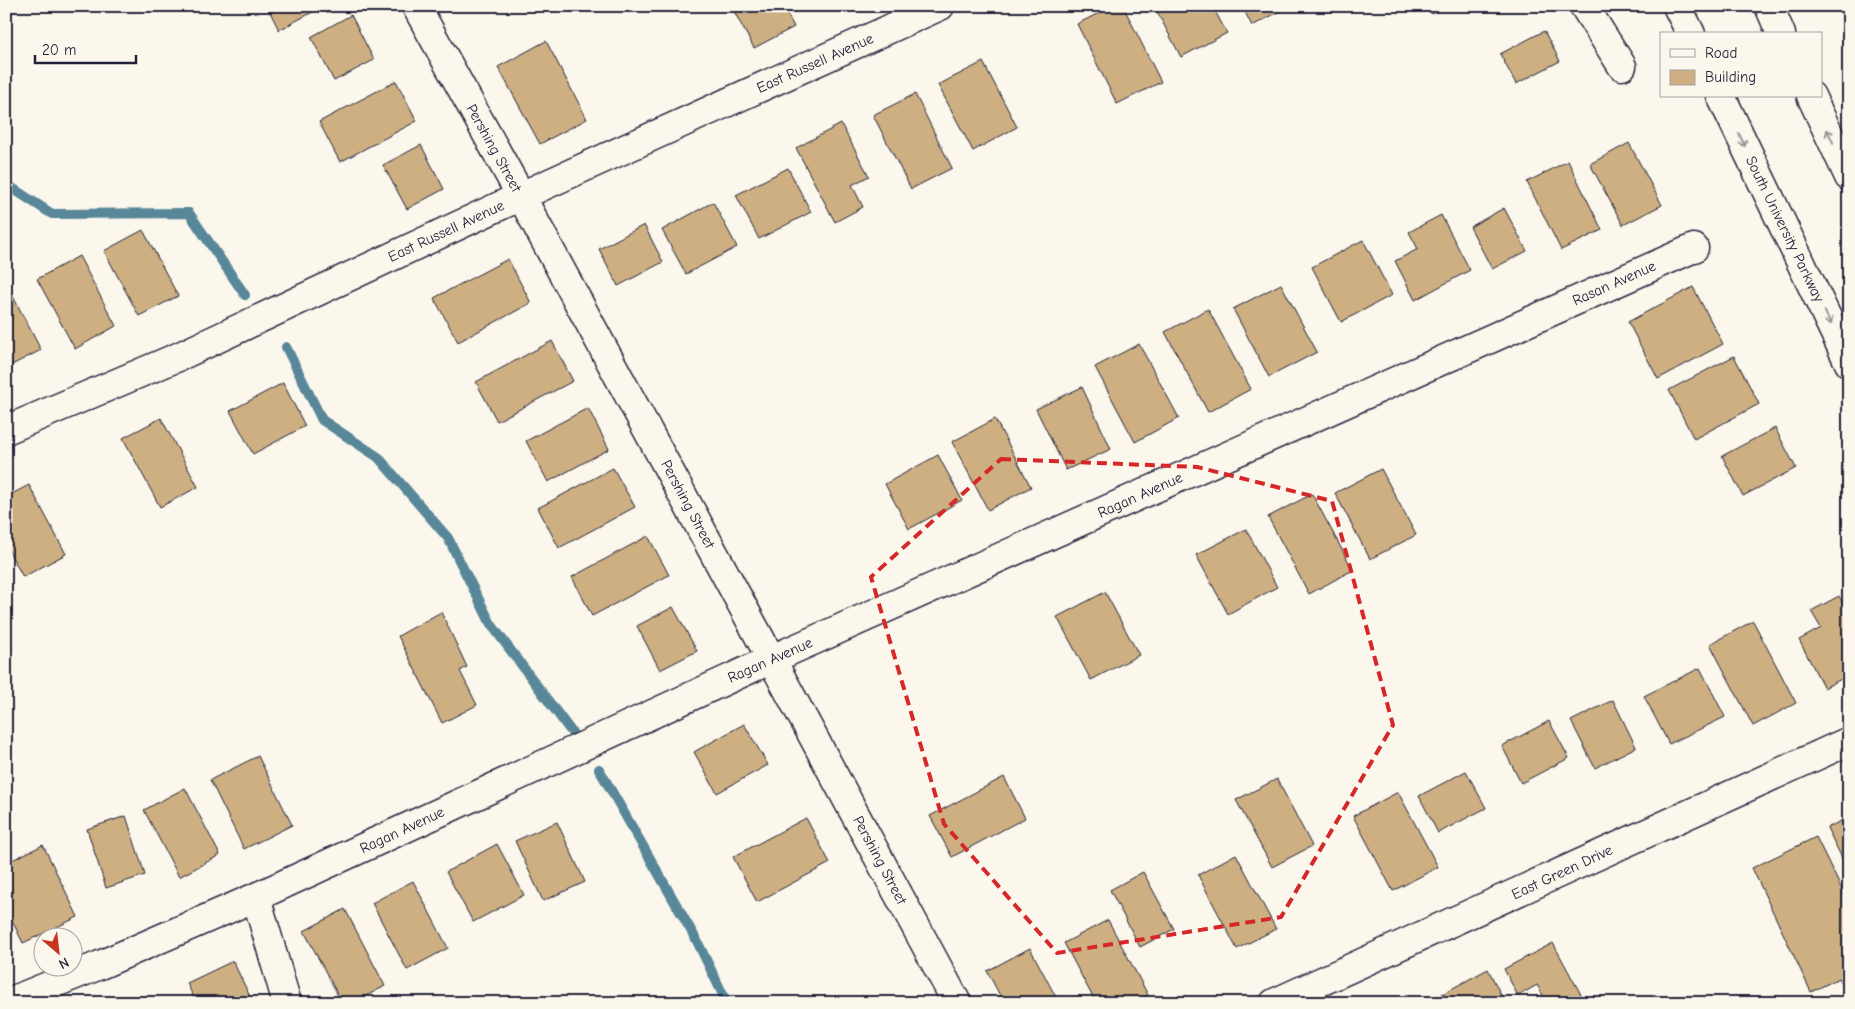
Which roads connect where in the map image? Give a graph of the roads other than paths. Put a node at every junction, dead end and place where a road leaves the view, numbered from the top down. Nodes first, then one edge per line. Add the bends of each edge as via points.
1 (416, 6) edge
2 (940, 6) edge
3 (1584, 6) edge
4 (1678, 6) edge
5 (1768, 6) edge
6 (1690, 32) edge
7 (1781, 32) edge
8 (1622, 66) dead end
9 (1722, 98) edge
10 (1812, 98) edge
11 (1849, 177) edge
12 (521, 196) junction
13 (1694, 248) dead end
14 (1534, 319) joint
15 (1849, 363) edge
16 (6, 430) edge
17 (772, 659) junction
18 (1849, 741) edge
19 (256, 897) junction
20 (6, 1003) edge
21 (287, 1003) edge
22 (957, 1003) edge
23 (1274, 1003) edge

1 - 12 street, Pershing Street
2 - 12 street, East Russell Avenue
3 - 8 street
4 - 6 street
5 - 7 street
9 -> 15 street, South University Parkway
11 -> 10 street
12 - 16 street, East Russell Avenue via 178,357
12 - 17 street, Pershing Street
13 - 14 street, Rasan Avenue
14 - 17 street, Ragan Avenue
17 - 19 street, Ragan Avenue
17 - 22 street, Pershing Street
18 - 23 street, East Green Drive
19 - 20 street, Ragan Avenue
19 - 21 street

